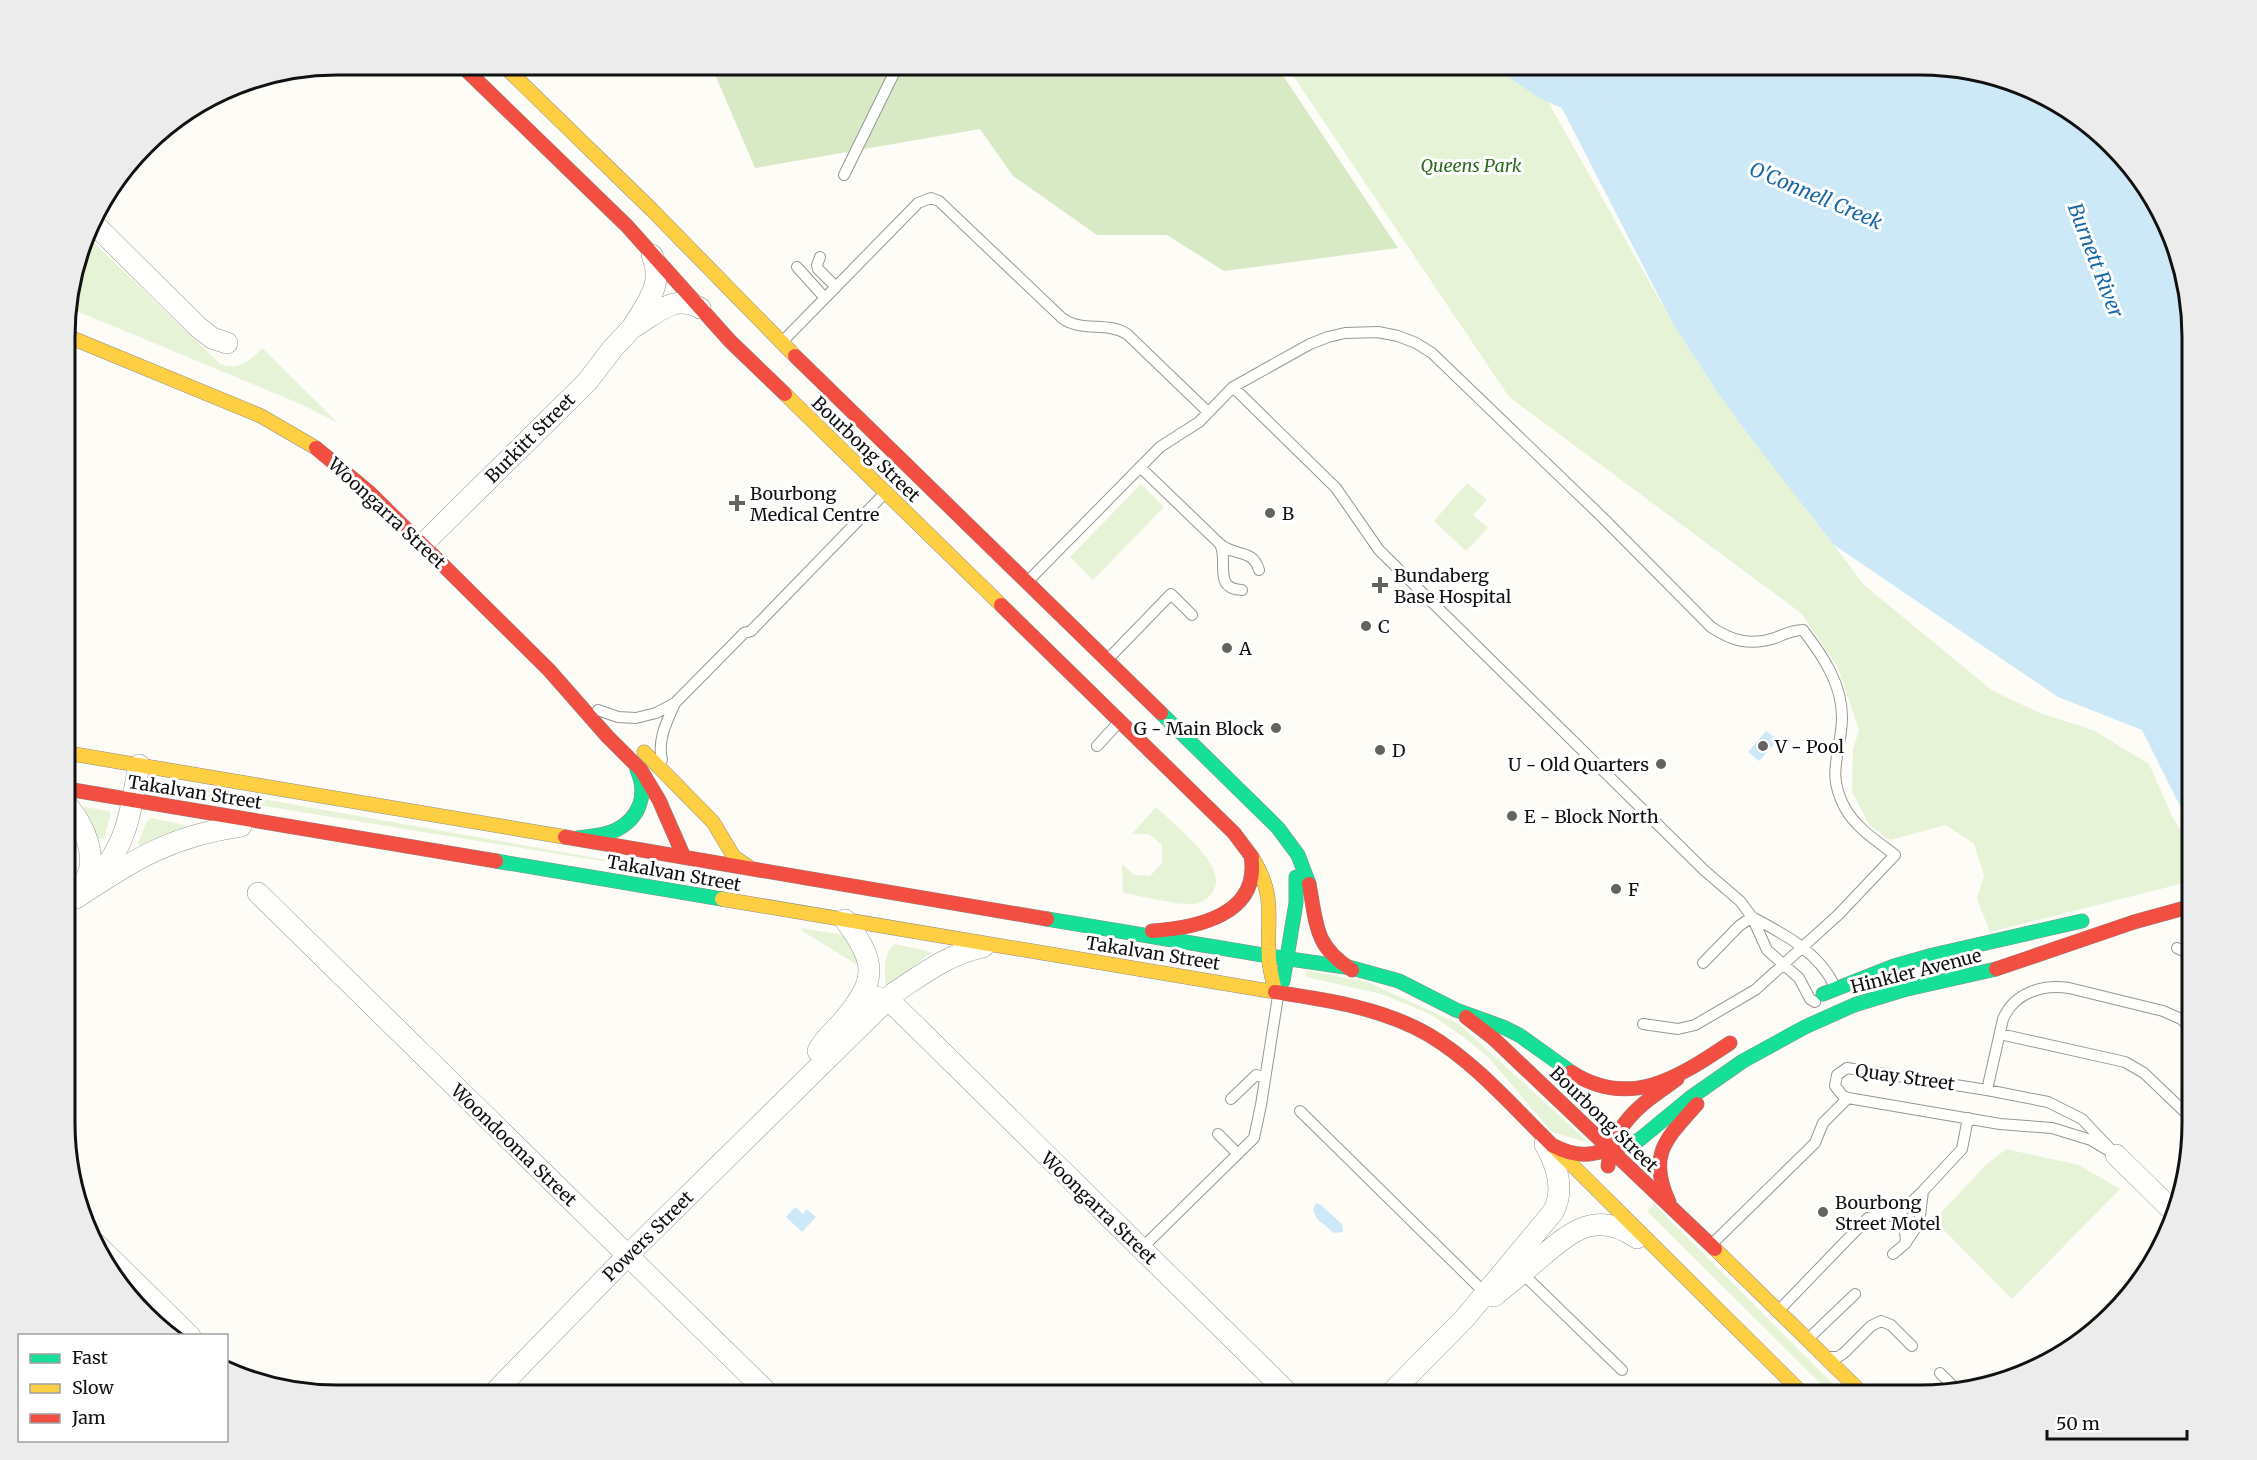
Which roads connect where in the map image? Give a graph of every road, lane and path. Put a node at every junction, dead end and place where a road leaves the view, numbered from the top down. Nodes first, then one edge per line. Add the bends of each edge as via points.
1 (472, 75) edge
2 (514, 75) edge
3 (893, 75) edge
4 (844, 175) dead end
5 (663, 220) junction
6 (99, 229) edge
7 (645, 246) junction
8 (820, 257) dead end
9 (797, 267) dead end
10 (836, 287) junction
11 (736, 297) junction
12 (825, 298) junction
13 (705, 314) junction
14 (632, 328) junction
15 (75, 339) edge
16 (227, 343) dead end
17 (782, 343) junction
18 (1233, 387) junction
19 (1208, 412) junction
20 (1140, 466) junction
21 (886, 493) junction
22 (931, 513) junction
23 (423, 544) junction
24 (1220, 544) junction
25 (1259, 570) dead end
26 (1026, 583) junction
27 (1242, 590) dead end
28 (1192, 615) dead end
29 (549, 670) junction
30 (1095, 673) junction
31 (675, 703) junction
32 (598, 710) junction
33 (1120, 722) junction
34 (1097, 746) dead end
35 (75, 754) edge
36 (630, 759) junction
37 (139, 765) junction
38 (676, 784) junction
39 (75, 790) edge
40 (133, 801) junction
41 (1257, 807) junction
42 (75, 817) edge
43 (268, 822) junction
44 (1278, 827) junction
45 (1234, 833) junction
46 (578, 838) junction
47 (1250, 854) junction
48 (684, 857) junction
49 (750, 867) junction
50 (258, 893) dead end
51 (75, 898) edge
52 (75, 900) edge
53 (729, 900) junction
54 (75, 901) edge
55 (2182, 902) edge
56 (2182, 904) edge
57 (2120, 912) dead end
58 (1752, 917) junction
59 (2097, 917) dead end
60 (845, 920) junction
61 (1137, 933) junction
62 (992, 945) junction
63 (1802, 947) junction
64 (2177, 948) dead end
65 (2182, 950) edge
66 (1269, 956) junction
67 (1288, 958) junction
68 (1703, 963) dead end
69 (1784, 964) junction
70 (1352, 970) junction
71 (1835, 988) junction
72 (1278, 992) junction
73 (862, 995) junction
74 (888, 999) junction
75 (1806, 1002) junction
76 (1454, 1009) junction
77 (1832, 1014) junction
78 (908, 1020) junction
79 (2182, 1020) edge
80 (1643, 1024) dead end
81 (856, 1030) junction
82 (2000, 1034) junction
83 (1738, 1038) dead end
84 (1688, 1071) junction
85 (1260, 1076) junction
86 (1721, 1076) junction
87 (805, 1079) junction
88 (1987, 1090) junction
89 (1848, 1098) junction
90 (1231, 1099) dead end
91 (2182, 1109) edge
92 (1299, 1111) dead end
93 (1968, 1118) junction
94 (1535, 1128) junction
95 (1218, 1134) dead end
96 (1552, 1146) junction
97 (1610, 1150) junction
98 (1238, 1154) junction
99 (2116, 1155) junction
100 (1923, 1191) junction
101 (2168, 1206) edge
102 (1673, 1209) junction
103 (1619, 1212) junction
104 (1888, 1215) junction
105 (1905, 1244) junction
106 (1711, 1245) junction
107 (1140, 1249) junction
108 (1893, 1254) dead end
109 (627, 1256) junction
110 (1666, 1257) junction
111 (115, 1262) edge
112 (1522, 1273) junction
113 (1484, 1292) junction
114 (1855, 1294) dead end
115 (1778, 1311) junction
116 (1465, 1318) junction
117 (189, 1334) edge
118 (1807, 1340) junction
119 (1912, 1346) dead end
120 (1822, 1354) junction
121 (1622, 1370) dead end
122 (1940, 1373) dead end
123 (1950, 1383) edge
124 (502, 1385) edge
125 (760, 1385) edge
126 (1280, 1385) edge
127 (1399, 1385) edge
128 (1794, 1385) edge
129 (1854, 1385) edge

1 - 7 main road, Bourbong Street
2 - 5 main road, Bourbong Street
3 - 4 lane
5 - 7 main road via 650,214 635,225
5 - 11 main road, Bourbong Street
6 - 16 street via 198,327
7 - 13 main road, Bourbong Street
7 - 14 street, Burkitt Street via 657,269 657,285
8 - 10 lane via 818,269
9 - 12 lane
10 - 12 lane
10 - 19 lane via 918,203 926,199 939,201 1062,318 1077,326 1114,328 1128,334
11 - 13 main road via 740,308 734,321 721,325
11 - 17 main road, Bourbong Street
12 - 17 lane
13 - 14 street, Burkitt Street via 688,302 674,303
13 - 21 main road, Bourbong Street
14 - 23 street, Burkitt Street via 587,382
15 - 23 main road, Woongarra Street via 235,404 286,430 343,470
17 - 22 main road, Bourbong Street
18 - 19 lane
18 - 58 lane via 1336,488 1379,550
18 - 63 lane via 1328,337 1378,332 1416,343 1447,366 1711,627 1726,637 1752,643 1803,630 1829,668 1839,697 1842,719 1835,770 1840,796 1852,819 1895,855
19 - 20 lane
20 - 24 lane
20 - 26 lane
21 - 22 main road, Bourbong Street
21 - 31 lane
22 - 26 main road, Bourbong Street
22 - 30 main road, Bourbong Street
23 - 29 main road, Woongarra Street
24 - 25 lane via 1232,552 1249,555
24 - 27 lane via 1224,551 1222,575 1234,589
26 - 30 main road, Bourbong Street
28 - 30 lane via 1171,594
29 - 32 main road, Woongarra Street
29 - 36 main road, Woongarra Street
30 - 33 main road, Bourbong Street
30 - 41 main road, Bourbong Street
31 - 32 lane via 636,718
31 - 38 lane via 661,747 664,766
32 - 38 main road, Woongarra Street
33 - 34 lane
33 - 45 main road, Bourbong Street
35 - 37 main road, Takalvan Street
36 - 46 main road, Woongarra Street via 640,775 644,793 636,814 615,830
36 - 48 main road, Woongarra Street via 659,800
37 - 40 street
37 - 46 main road, Takalvan Street
38 - 49 main road, Woongarra Street via 713,822 734,857
39 - 40 main road, Takalvan Street
40 - 43 main road, Takalvan Street
40 - 52 street via 119,848
41 - 44 main road, Bourbong Street
41 - 45 main road via 1263,826 1257,834 1242,837
42 - 51 street via 83,829 91,858 90,870
43 - 53 main road, Takalvan Street
43 - 54 street via 175,841 127,865
44 - 67 main road via 1296,876
44 - 70 main road via 1305,868 1323,944 1332,958
45 - 47 main road, Bourbong Street
46 - 48 main road, Takalvan Street
47 - 61 main road via 1253,881 1237,903 1221,916 1198,925
47 - 66 main road, Bourbong Street via 1268,895
48 - 49 main road, Takalvan Street
48 - 53 main road, Woongarra Street via 712,894
49 - 61 main road, Takalvan Street
50 - 109 street, Woondooma Street
53 - 60 main road, Takalvan Street
55 - 57 main road, Hinkler Avenue
56 - 77 main road, Hinkler Avenue via 1993,970 1882,996
58 - 63 lane
58 - 68 lane
58 - 69 lane via 1767,950
59 - 71 main road, Hinkler Avenue via 1933,955
60 - 62 main road, Takalvan Street
60 - 73 street via 868,957 869,976
61 - 66 main road, Takalvan Street
62 - 72 main road, Takalvan Street
62 - 74 street, Powers Street via 944,960
63 - 69 lane
63 - 71 lane via 1826,970
64 - 65 lane
66 - 67 main road, Bourbong Street
66 - 72 main road, Bourbong Street
67 - 70 main road, Bourbong Street
67 - 72 main road
69 - 75 lane via 1799,978
69 - 80 lane via 1755,990 1695,1025 1677,1029
70 - 76 main road, Bourbong Street via 1396,980
71 - 75 main road, Hinkler Avenue
71 - 77 lane
72 - 85 lane
72 - 94 main road via 1370,1011 1428,1035 1469,1064
73 - 74 street
73 - 87 street, Powers Street via 820,1047
74 - 78 street, Woongarra Street
74 - 81 street, Powers Street
75 - 77 lane
76 - 84 main road via 1503,1026 1560,1067 1602,1086 1653,1086
76 - 97 main road, Bourbong Street via 1493,1038
77 - 86 main road, Hinkler Avenue via 1769,1045
78 - 81 street via 878,1021
78 - 107 street, Woongarra Street
79 - 82 lane via 2163,1011 2058,987 2033,991 2013,1002
81 - 87 street, Powers Street
82 - 88 lane
82 - 91 lane via 2125,1062 2144,1073
83 - 84 main road
84 - 97 main road via 1622,1123
85 - 90 lane
85 - 98 lane via 1256,1132
86 - 97 main road, Hinkler Avenue via 1639,1140
86 - 102 main road via 1661,1150 1658,1179
87 - 109 street, Powers Street
88 - 89 lane, Quay Street via 1847,1068 1837,1075 1835,1086
88 - 99 lane, Quay Street via 2048,1102 2082,1119
89 - 93 lane, Quay Street
89 - 106 lane via 1824,1123 1815,1143
92 - 113 lane
93 - 99 lane, Quay Street via 2052,1128 2091,1140
93 - 100 lane via 1962,1149
94 - 96 main road
94 - 113 street via 1555,1167 1560,1193 1557,1204
95 - 98 lane
96 - 97 main road, Hinkler Avenue via 1579,1155
96 - 103 main road
97 - 102 main road, Bourbong Street
97 - 103 main road via 1608,1181
98 - 107 lane
99 - 101 street, Quay Street
100 - 104 lane via 1901,1212
100 - 105 lane via 1919,1223
102 - 106 main road, Bourbong Street
103 - 110 main road
104 - 105 lane via 1902,1224
104 - 115 lane via 1864,1222
105 - 108 lane
106 - 115 main road, Bourbong Street
107 - 126 street, Woongarra Street
109 - 124 street, Powers Street
109 - 125 street, Woondooma Street
110 - 112 street via 1629,1232 1594,1225 1575,1230
110 - 128 main road
111 - 117 street
112 - 116 street
112 - 121 lane
113 - 116 street
114 - 118 lane
115 - 118 main road, Bourbong Street
116 - 127 street
118 - 120 main road, Bourbong Street
119 - 120 lane via 1891,1325 1881,1321 1838,1357
120 - 129 main road, Bourbong Street
122 - 123 lane

